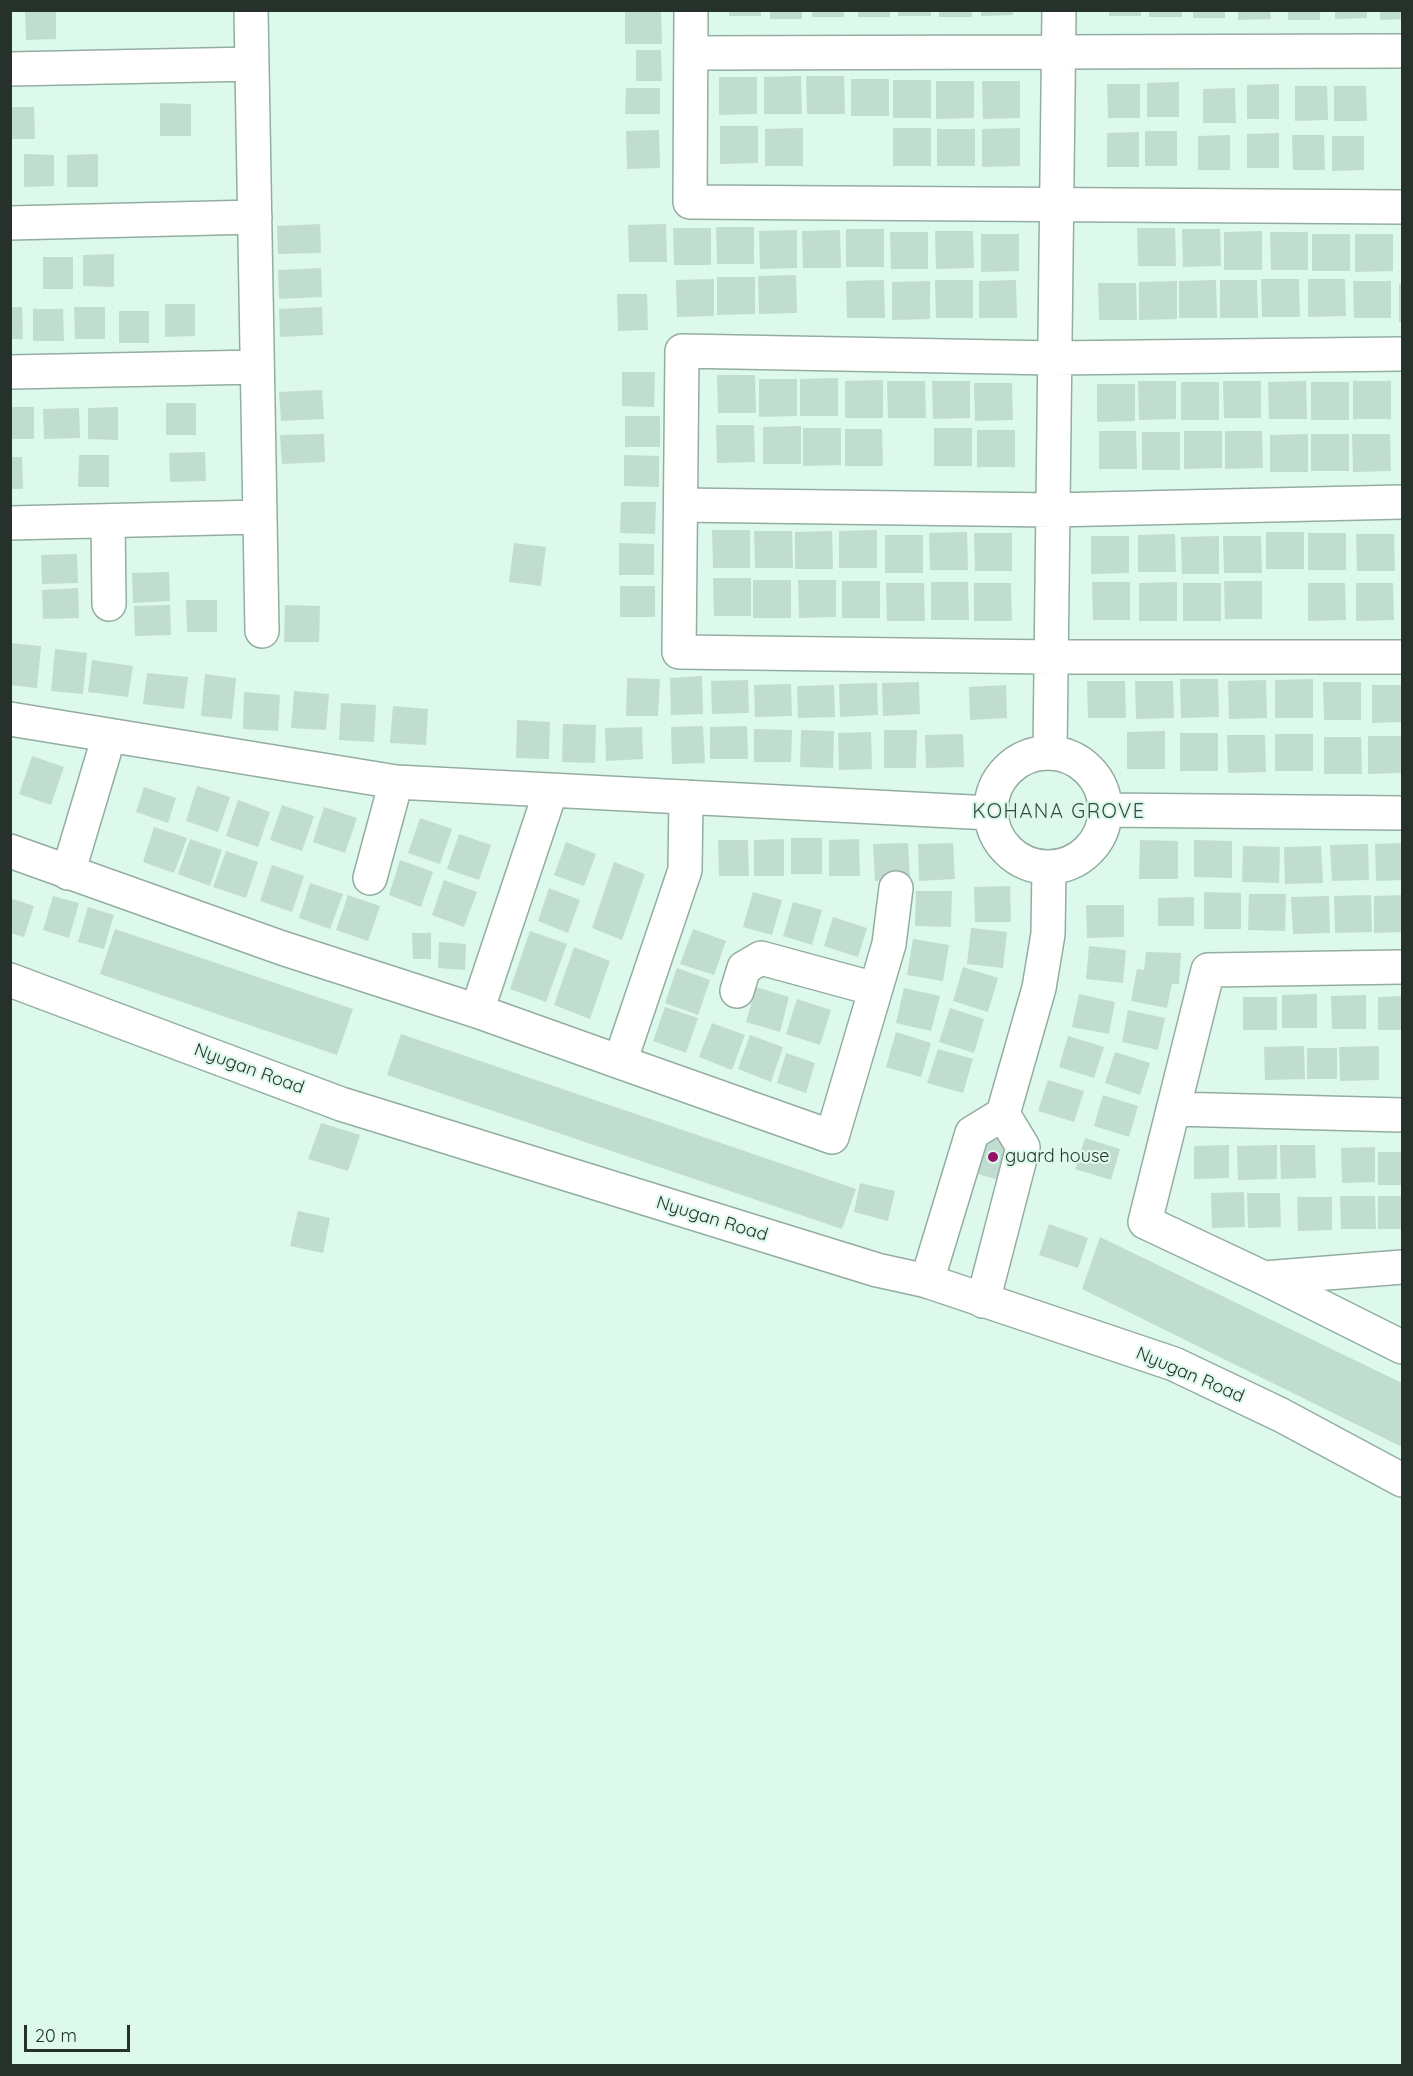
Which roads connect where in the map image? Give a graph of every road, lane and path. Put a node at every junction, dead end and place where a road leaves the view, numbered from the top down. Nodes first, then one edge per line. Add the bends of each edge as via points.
1 (251, 10) edge
2 (691, 10) edge
3 (1059, 10) edge
4 (1402, 51) edge
5 (691, 53) junction
6 (1059, 53) junction
7 (252, 64) junction
8 (10, 69) edge
9 (1056, 206) junction
10 (1402, 207) edge
11 (255, 217) junction
12 (10, 223) edge
13 (1402, 354) edge
14 (1054, 358) junction
15 (257, 367) junction
16 (10, 372) edge
17 (1402, 502) edge
18 (681, 505) junction
19 (1053, 510) junction
20 (259, 517) junction
21 (108, 521) junction
22 (10, 523) edge
23 (109, 603) dead end
24 (262, 630) dead end
25 (1050, 657) junction
26 (1402, 657) edge
27 (10, 719) edge
28 (109, 736) junction
29 (1050, 752) junction
30 (396, 782) junction
31 (551, 790) junction
32 (686, 797) junction
33 (1106, 810) junction
34 (990, 813) junction
35 (1402, 813) edge
36 (10, 851) edge
37 (1049, 868) junction
38 (68, 873) junction
39 (369, 878) dead end
40 (896, 888) dead end
41 (1402, 967) edge
42 (10, 980) edge
43 (875, 990) junction
44 (737, 991) dead end
45 (477, 1011) junction
46 (620, 1062) junction
47 (1173, 1108) junction
48 (1003, 1114) junction
49 (1402, 1115) edge
50 (1402, 1267) edge
51 (1264, 1278) junction
52 (927, 1281) junction
53 (984, 1301) junction
54 (1402, 1347) edge
55 (1402, 1480) edge

1 - 7 street
2 - 5 street
3 - 6 street
4 - 6 street
5 - 6 street
5 - 9 street via 690,202
6 - 9 street
7 - 8 street
7 - 11 street
9 - 10 street
9 - 14 street
11 - 12 street
11 - 15 street
13 - 14 street
14 - 18 street via 682,351
14 - 19 street
15 - 16 street
15 - 20 street
17 - 19 street
18 - 19 street
18 - 25 street via 679,652
19 - 25 street
20 - 21 street
20 - 24 street
21 - 22 street
21 - 23 street
25 - 26 street
25 - 29 street
27 - 28 street
28 - 30 street
28 - 38 street
29 - 33 street via 1071,757 1089,769 1101,789
29 - 34 street via 1026,756 1006,769 993,789
30 - 31 street
30 - 39 street
31 - 32 street
31 - 45 street
32 - 34 street
32 - 46 street via 685,870
33 - 35 street
33 - 37 street via 1101,832 1089,851 1071,864
34 - 37 street via 995,835 1008,853 1028,864
36 - 38 street
37 - 48 street via 1048,934 1039,988
38 - 45 street
40 - 43 street via 889,944
41 - 47 street via 1208,970
42 - 52 street, Nyugan Road via 341,1104 866,1266
43 - 44 street via 761,958 744,968
43 - 46 street via 832,1137
45 - 46 street
47 - 49 street
47 - 51 street via 1145,1222
48 - 52 street via 972,1133
48 - 53 street via 1023,1147
50 - 51 street
51 - 54 street
52 - 53 street, Nyugan Road
53 - 55 street, Nyugan Road via 1174,1364 1281,1415

